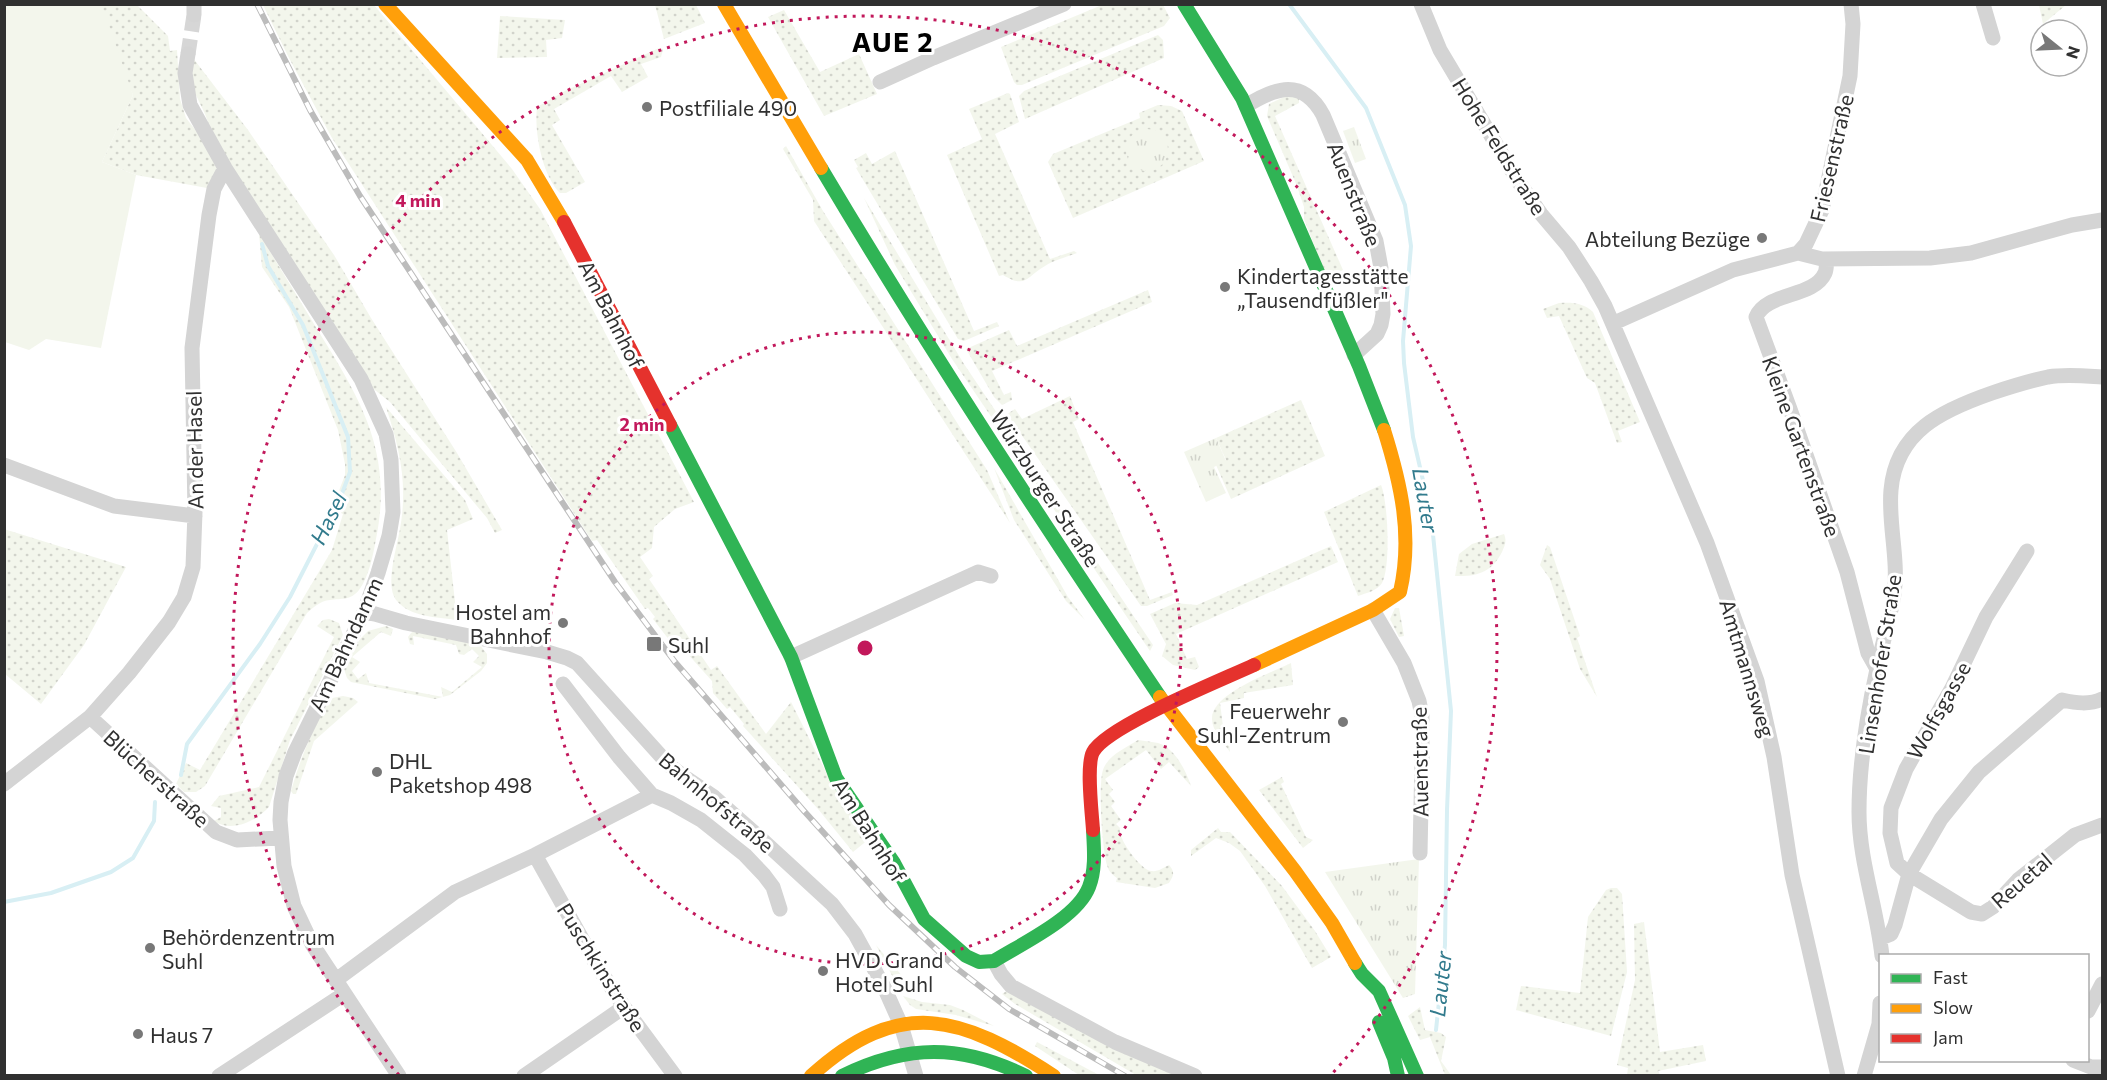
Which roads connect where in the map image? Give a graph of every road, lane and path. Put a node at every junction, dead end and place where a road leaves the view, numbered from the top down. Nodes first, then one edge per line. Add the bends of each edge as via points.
1 (385, 4) edge
2 (724, 4) edge
3 (1064, 4) edge
4 (1184, 4) edge
5 (1421, 4) edge
6 (1851, 4) edge
7 (1983, 4) edge
8 (1993, 38) dead end
9 (188, 54) tunnel mouth
10 (880, 82) dead end
11 (1246, 106) junction
12 (225, 168) junction
13 (2103, 220) edge
14 (1798, 253) junction
15 (1827, 259) junction
16 (1592, 281) joint
17 (1614, 323) junction
18 (1354, 355) junction
19 (2103, 376) edge
20 (4, 465) edge
21 (195, 516) junction
22 (2027, 551) dead end
23 (991, 576) dead end
24 (1373, 610) junction
25 (364, 612) junction
26 (791, 657) junction
27 (1877, 669) junction
28 (562, 684) dead end
29 (2103, 699) edge
30 (1165, 705) junction
31 (90, 717) junction
32 (4, 784) edge
33 (652, 795) junction
34 (2103, 825) edge
35 (280, 838) junction
36 (1420, 853) dead end
37 (535, 855) junction
38 (1909, 874) junction
39 (780, 909) dead end
40 (1881, 938) junction
41 (1882, 954) edge
42 (994, 962) junction
43 (1362, 974) junction
44 (336, 980) junction
45 (2103, 984) edge
46 (345, 994) junction
47 (624, 1007) junction
48 (2089, 1009) edge
49 (901, 1025) junction
50 (1879, 1027) edge
51 (910, 1053) junction
52 (2078, 1062) edge
53 (2103, 1067) edge
54 (219, 1076) edge
55 (399, 1076) edge
56 (525, 1076) edge
57 (675, 1076) edge
58 (811, 1076) edge
59 (842, 1076) edge
60 (916, 1076) edge
61 (1026, 1076) edge
62 (1054, 1076) edge
63 (1195, 1076) edge
64 (1398, 1076) edge
65 (1417, 1076) edge
66 (1838, 1076) edge
67 (1864, 1076) edge

1 - 26 street, Am Bahnhof via 527,160 556,206
2 - 30 street, Würzburger Straße via 894,290
3 - 10 street
4 - 11 street
5 - 16 street, Hohe Feldstraße via 1440,50 1518,181
6 - 14 street, Friesenstraße via 1850,76 1822,210 1813,233
7 - 8 street
9 - 12 street via 185,73 190,105
11 - 18 street
11 - 18 street, Auenstraße via 1275,92 1304,92 1317,105 1340,155 1376,242 1383,282 1381,325 1377,334
12 - 21 street, An der Hasel via 214,189 209,215 192,348
12 - 25 street, Am Bahndamm via 361,379 386,435 392,460 393,512
13 - 15 street via 1971,253 1930,258
14 - 15 street
14 - 17 street via 1733,270
15 - 27 street, Kleine Gartenstraße via 1826,272 1818,282 1761,307 1755,317 1847,572 1868,653
16 - 17 street, Amtmannsweg
17 - 66 street, Amtmannsweg via 1707,543 1756,681 1774,757 1792,875
18 - 24 street via 1398,474 1407,542 1400,592
19 - 27 street, Linsenhofer Straße via 2049,377 2019,384 1941,414 1912,437 1899,460 1891,488 1896,574
20 - 21 street via 114,506
21 - 31 street, An der Hasel via 193,567 184,597 169,622
22 - 38 street, Wolfsgasse via 1986,617 1952,688 1905,769 1891,808 1890,832 1897,863
23 - 26 street via 978,572
24 - 30 street
24 - 36 street, Auenstraße via 1410,674 1422,716
25 - 35 street, Am Bahndamm via 286,776
25 - 49 street, Bahnhofstraße via 547,652 577,663 669,765 714,797 832,904 870,959
26 - 42 street, Am Bahnhof via 836,778 894,863 916,908 966,956 979,962
27 - 40 street, Linsenhofer Straße via 1862,763 1859,816
28 - 33 street
29 - 38 street via 2094,703 2062,700 1979,772 1941,819
30 - 42 street via 1123,727 1093,752 1090,780 1094,861 1084,898 1071,913
30 - 43 street, Würzburger Straße via 1295,871
31 - 32 street, An der Hasel
31 - 35 street, Blücherstraße via 216,832 237,840
33 - 37 street
33 - 39 street via 701,820 745,855 773,887
34 - 38 street, Reuetal via 2075,835 1982,914 1971,912
35 - 44 street via 294,906 312,944
37 - 44 street via 454,892
37 - 47 street, Puschkinstraße
38 - 40 street via 1895,925 1891,934
40 - 41 street, Linsenhofer Straße
42 - 63 street via 1011,986 1115,1042
43 - 64 street, Würzburger Straße
43 - 65 street, Würzburger Straße via 1379,991
44 - 46 street
45 - 48 street
46 - 54 street
46 - 55 street
47 - 56 street
47 - 57 street, Puschkinstraße
49 - 51 street, Bahnhofstraße
49 - 58 street via 873,1033 841,1050
49 - 62 street via 930,1022 965,1028
50 - 67 street
51 - 59 street via 857,1067
51 - 60 street, Bahnhofstraße
51 - 61 street via 956,1051 994,1060
52 - 53 street

